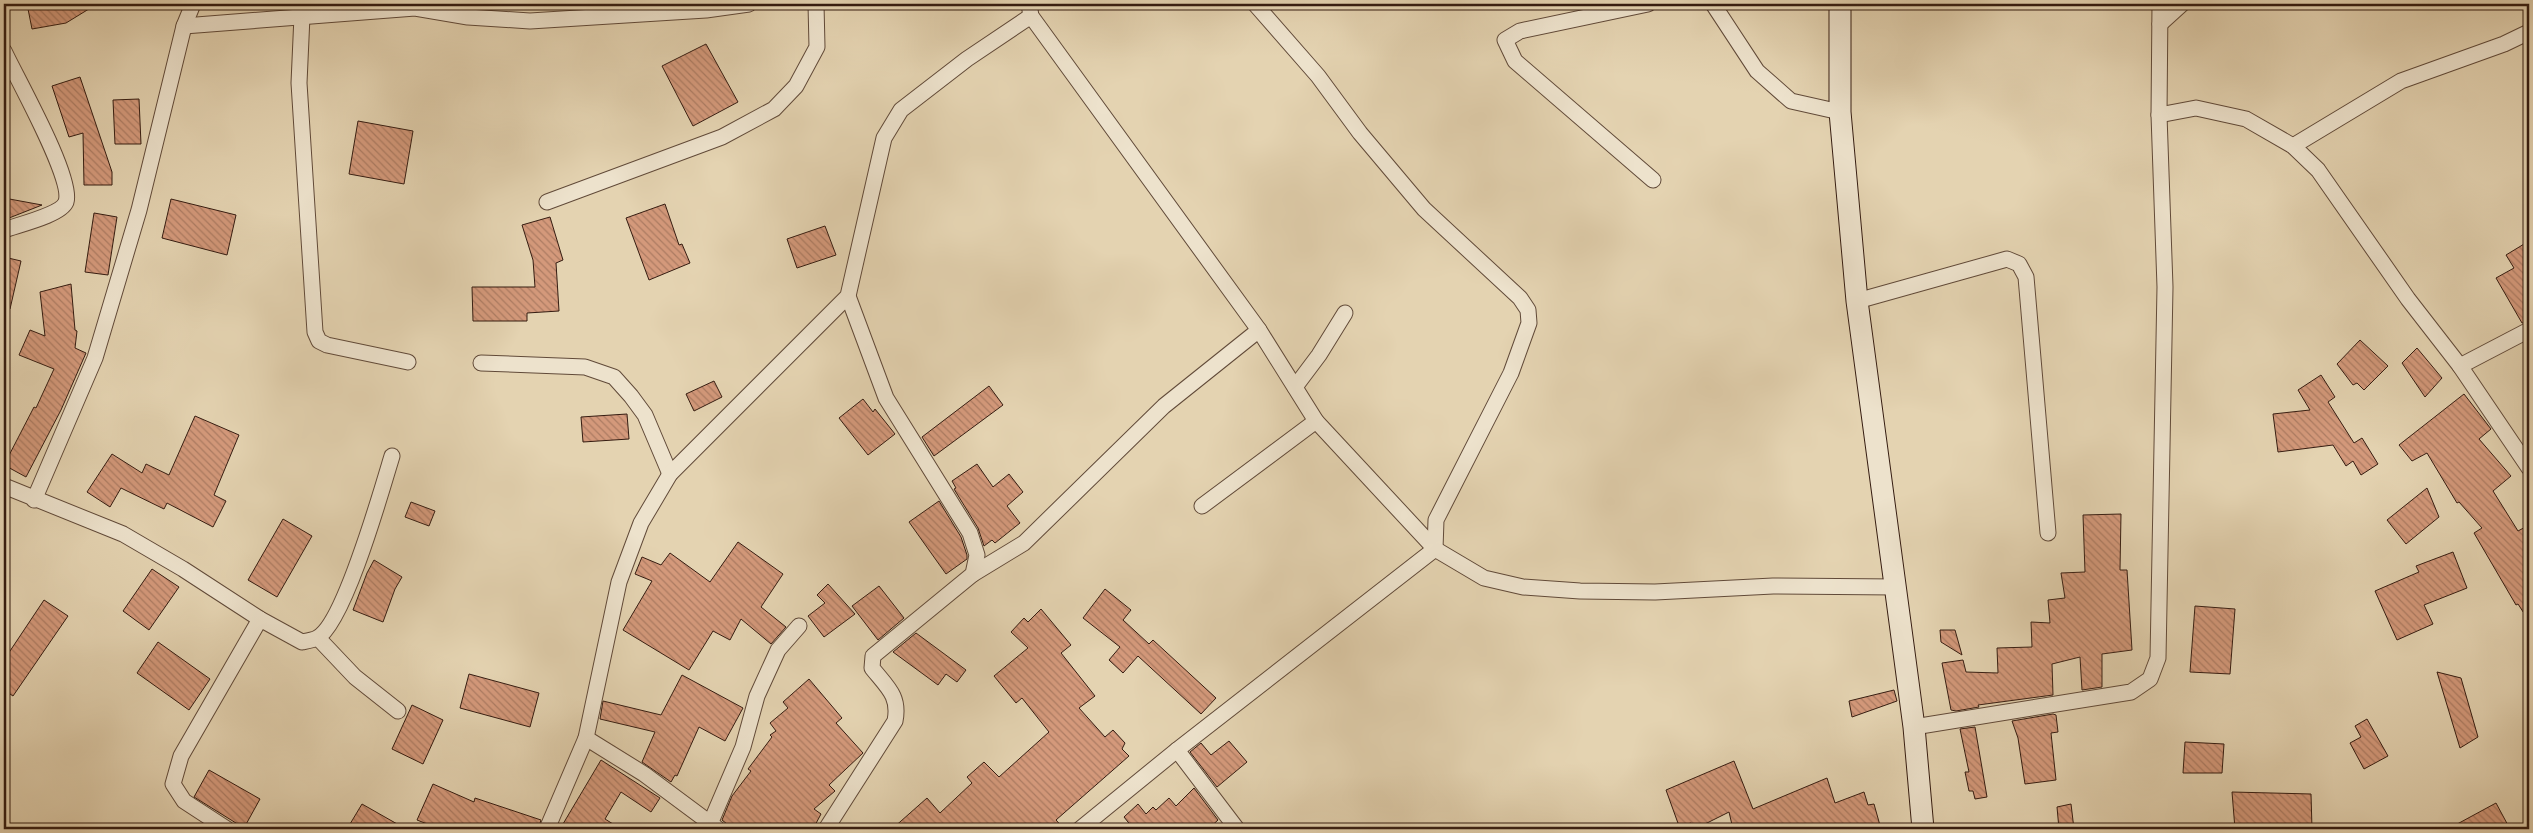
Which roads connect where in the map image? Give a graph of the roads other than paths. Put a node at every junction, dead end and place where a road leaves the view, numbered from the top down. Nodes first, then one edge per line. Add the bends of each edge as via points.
1 (193, 4) edge
2 (749, 4) edge
3 (816, 4) edge
4 (1255, 4) edge
5 (1648, 4) edge
6 (1713, 4) edge
7 (1840, 4) edge
8 (2160, 4) edge
9 (2182, 4) edge
10 (1030, 10) edge
11 (302, 16) junction
12 (2160, 24) junction
13 (184, 26) junction
14 (2529, 32) edge
15 (4, 51) edge
16 (1840, 112) junction
17 (2159, 115) junction
18 (2294, 146) junction
19 (1653, 180) dead end
20 (548, 202) dead end
21 (4, 230) edge
22 (848, 296) junction
23 (1857, 301) junction
24 (1345, 313) dead end
25 (1259, 330) junction
26 (2529, 330) edge
27 (408, 362) dead end
28 (481, 363) dead end
29 (2460, 366) junction
30 (1295, 387) junction
31 (1316, 420) junction
32 (392, 456) dead end
33 (2529, 468) edge
34 (670, 474) junction
35 (4, 486) edge
36 (34, 500) junction
37 (1202, 506) dead end
38 (2048, 533) dead end
39 (1435, 549) junction
40 (973, 574) junction
41 (1896, 587) junction
42 (260, 620) junction
43 (799, 626) dead end
44 (318, 638) junction
45 (398, 711) dead end
46 (1914, 727) junction
47 (586, 738) junction
48 (1176, 750) junction
49 (714, 826) edge
50 (227, 829) edge
51 (546, 829) edge
52 (826, 829) edge
53 (1080, 829) edge
54 (1237, 829) edge
55 (1923, 829) edge

1 - 13 street
2 - 11 street via 706,10 530,21 468,17 415,8
3 - 20 street via 817,47 796,86 774,109 722,137
4 - 39 street via 1318,76 1360,133 1424,209 1520,298 1528,310 1529,323 1511,373 1436,520
5 - 19 street via 1520,30 1505,40 1515,61
6 - 16 street via 1757,71 1790,101
7 - 16 street
8 - 12 street
9 - 12 street
10 - 22 street via 901,110 884,138
10 - 25 street
11 - 13 street
11 - 27 street via 298,83 315,332 319,341 327,345
12 - 17 street
13 - 36 street via 139,210 95,358
14 - 18 street via 2401,81
15 - 21 street via 54,152 66,189 66,203 58,211
16 - 23 street
17 - 18 street via 2196,108 2246,119
17 - 46 street via 2165,287 2158,658 2153,672 2150,679 2131,692
18 - 29 street via 2318,170 2408,299
22 - 34 street
22 - 40 street via 886,398 970,533 978,555
23 - 38 street via 2007,259 2019,264 2026,277
23 - 41 street
24 - 30 street via 1320,355
25 - 30 street
25 - 40 street via 1164,406 1024,543
26 - 29 street
28 - 34 street via 585,367 614,377 645,415
29 - 33 street
30 - 31 street
31 - 37 street
31 - 39 street
32 - 44 street via 360,558 334,617
34 - 47 street via 641,522 618,582
35 - 36 street
36 - 42 street via 123,534
39 - 41 street via 1484,578 1523,588 1655,592 1773,586
39 - 48 street
40 - 52 street via 873,656 872,668 898,706 894,721
41 - 46 street
42 - 44 street via 302,642
42 - 50 street via 181,756 173,784 184,801
43 - 49 street via 778,650 756,696 743,747
44 - 45 street via 355,677
46 - 55 street
47 - 49 street via 644,774
47 - 51 street
48 - 53 street
48 - 54 street

